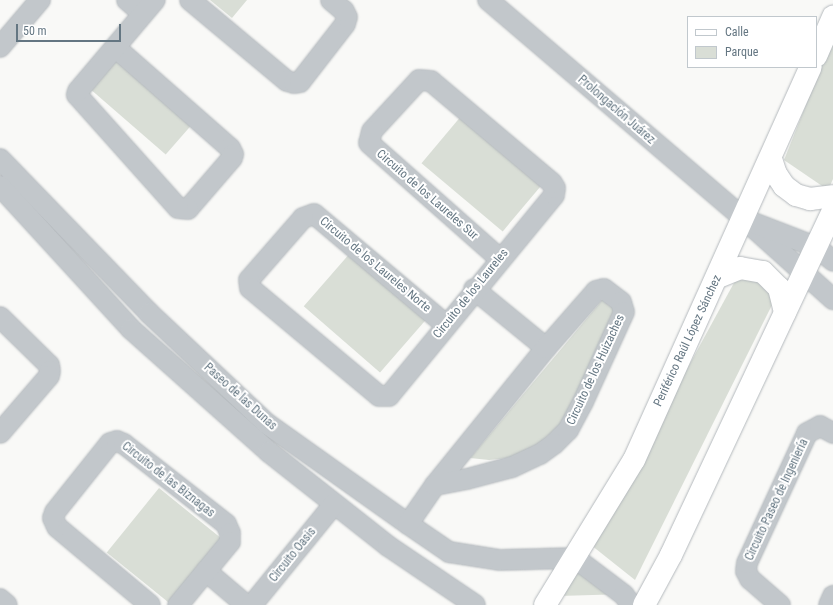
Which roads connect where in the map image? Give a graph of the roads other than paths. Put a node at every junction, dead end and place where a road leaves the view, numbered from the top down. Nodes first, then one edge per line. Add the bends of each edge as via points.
1 (40, 0) edge
2 (127, 0) edge
3 (190, 0) edge
4 (331, 0) edge
5 (488, 0) edge
6 (149, 7) edge
7 (833, 17) edge
8 (0, 47) edge
9 (116, 48) junction
10 (817, 54) edge
11 (811, 68) edge
12 (0, 159) edge
13 (771, 159) junction
14 (0, 186) edge
15 (555, 188) joint
16 (833, 196) edge
17 (833, 211) edge
18 (744, 219) junction
19 (816, 247) junction
20 (500, 259) junction
21 (833, 261) edge
22 (803, 274) junction
23 (718, 277) junction
24 (474, 289) junction
25 (833, 299) edge
26 (785, 312) junction
27 (0, 317) edge
28 (446, 325) junction
29 (546, 348) junction
30 (384, 398) joint
31 (266, 423) junction
32 (0, 433) edge
33 (833, 433) edge
34 (252, 437) junction
35 (435, 485) junction
36 (334, 504) junction
37 (408, 524) junction
38 (450, 552) junction
39 (575, 558) junction
40 (206, 571) junction
41 (435, 578) junction
42 (833, 596) edge
43 (0, 599) edge
44 (7, 605) edge
45 (150, 605) edge
46 (178, 605) edge
47 (246, 605) edge
48 (252, 605) edge
49 (476, 605) edge
50 (545, 605) edge
51 (631, 605) edge
52 (644, 605) edge
53 (780, 605) edge
54 (829, 605) edge

1 - 8 street
2 - 6 street
3 - 4 street via 287,81 294,83 300,82 345,24 347,17 344,11
5 - 18 street, Prolongación Juárez
6 - 9 street
7 - 10 main road
9 - 9 street via 230,148 232,158 188,209 178,208 77,95
11 - 13 main road, Periférico Raúl López Sánchez
12 - 31 street, Paseo de las Dunas via 149,313
13 - 16 main road via 776,174 784,186 796,195 810,199
13 - 18 main road, Periférico Raúl López Sánchez
14 - 34 street, Paseo de las Dunas via 132,329
15 - 20 street, Circuito de los Laureles via 554,195
15 - 20 street, Circuito de los Laureles Sur via 431,81 419,80 372,131 369,143 372,148
17 - 19 main road
18 - 19 street
18 - 22 street, Prolongación Juárez
18 - 23 main road, Periférico Raúl López Sánchez
19 - 21 street
19 - 22 main road
20 - 24 street, Circuito de los Laureles
22 - 25 street, Prolongación Juárez
22 - 26 main road
23 - 26 main road via 740,268 763,272 779,288
23 - 39 main road, Periférico Raúl López Sánchez via 634,460
24 - 28 street, Circuito de los Laureles
24 - 29 street
26 - 52 main road via 671,555
27 - 32 street via 49,365 50,371 49,376
28 - 30 street, Circuito de los Laureles via 389,396
28 - 30 street, Circuito de los Laureles Norte via 314,214 303,218 249,280 250,288
29 - 35 street, Circuito de los Huizaches
29 - 35 street, Circuito de los Huizaches via 600,288 621,302 624,312 583,402 568,430 554,444 540,454 512,467
31 - 34 street
31 - 37 street, Paseo de las Dunas
33 - 53 street, Circuito Paseo de Ingeniería via 820,426 808,433 747,563 746,571 750,579
34 - 36 street, Paseo de las Dunas
35 - 37 street, Circuito de los Huizaches
36 - 41 street, Paseo de las Dunas
36 - 48 street, Circuito Oasis
37 - 38 street, Paseo de las Dunas
38 - 39 street, Paseo de las Dunas via 500,560
38 - 41 street
39 - 50 main road, Periférico Raúl López Sánchez
39 - 51 street via 624,595
40 - 45 street, Circuito de las Biznagas via 230,542 226,524 124,444 117,441 110,443 55,512 54,518 57,527
40 - 46 street, Circuito de las Biznagas
40 - 47 street
41 - 49 street, Paseo de las Dunas
42 - 54 street
43 - 44 street

